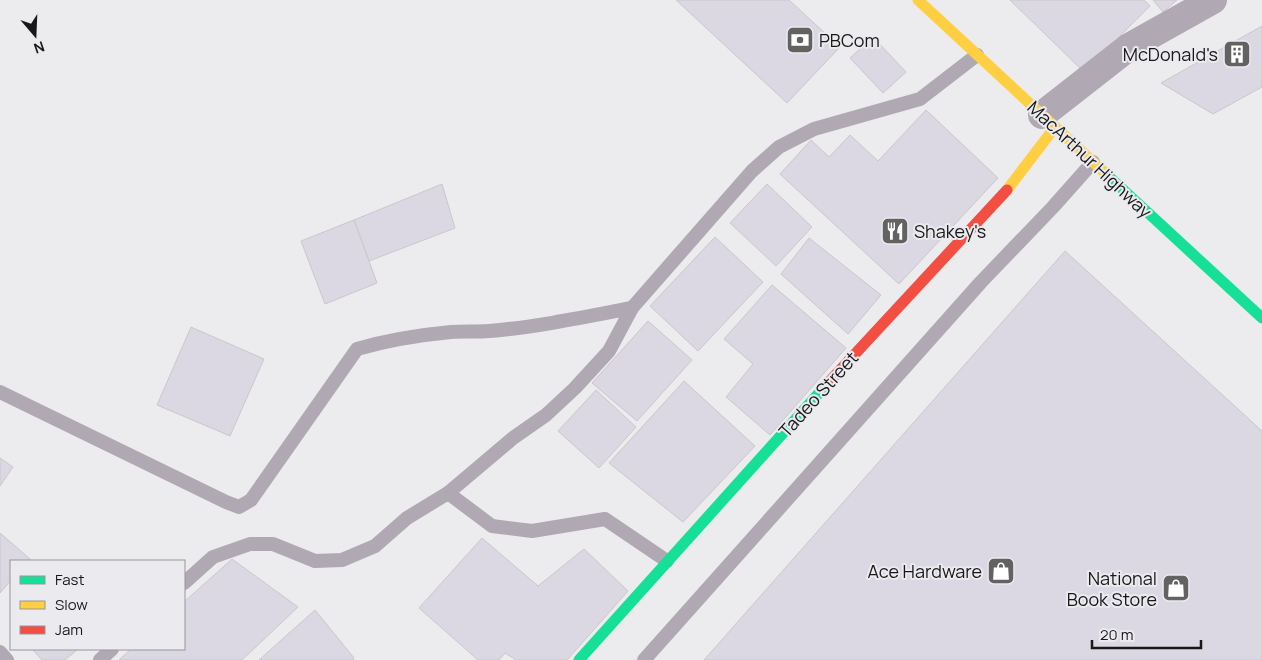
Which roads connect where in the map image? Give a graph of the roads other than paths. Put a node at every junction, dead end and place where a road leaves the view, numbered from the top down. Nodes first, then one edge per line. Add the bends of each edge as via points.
1 (918, 0) edge
2 (1213, 0) edge
3 (977, 55) junction
4 (1049, 121) junction
5 (1093, 162) junction
6 (632, 308) junction
7 (1262, 318) edge
8 (0, 392) edge
9 (448, 493) junction
10 (667, 562) junction
11 (185, 582) edge
12 (111, 650) edge
13 (0, 652) edge
14 (6, 660) edge
15 (100, 660) edge
16 (579, 660) edge
17 (644, 660) edge

1 - 3 main road, MacArthur Highway
2 - 4 street via 1129,47
3 - 4 main road, MacArthur Highway
3 - 6 lane via 920,99 814,129 779,147 752,171
4 - 5 main road, MacArthur Highway
4 - 10 main road, Tadeo Street via 1006,192
5 - 7 main road, MacArthur Highway
5 - 17 lane via 981,282
6 - 8 lane via 538,325 406,338 357,349 251,500 239,507
6 - 9 lane via 609,351 575,388
9 - 10 lane via 492,526 532,531 605,519
9 - 11 lane via 407,518 375,546 342,560 315,561 273,544 250,544 212,557
10 - 16 main road, Tadeo Street
12 - 15 lane
13 - 14 lane

